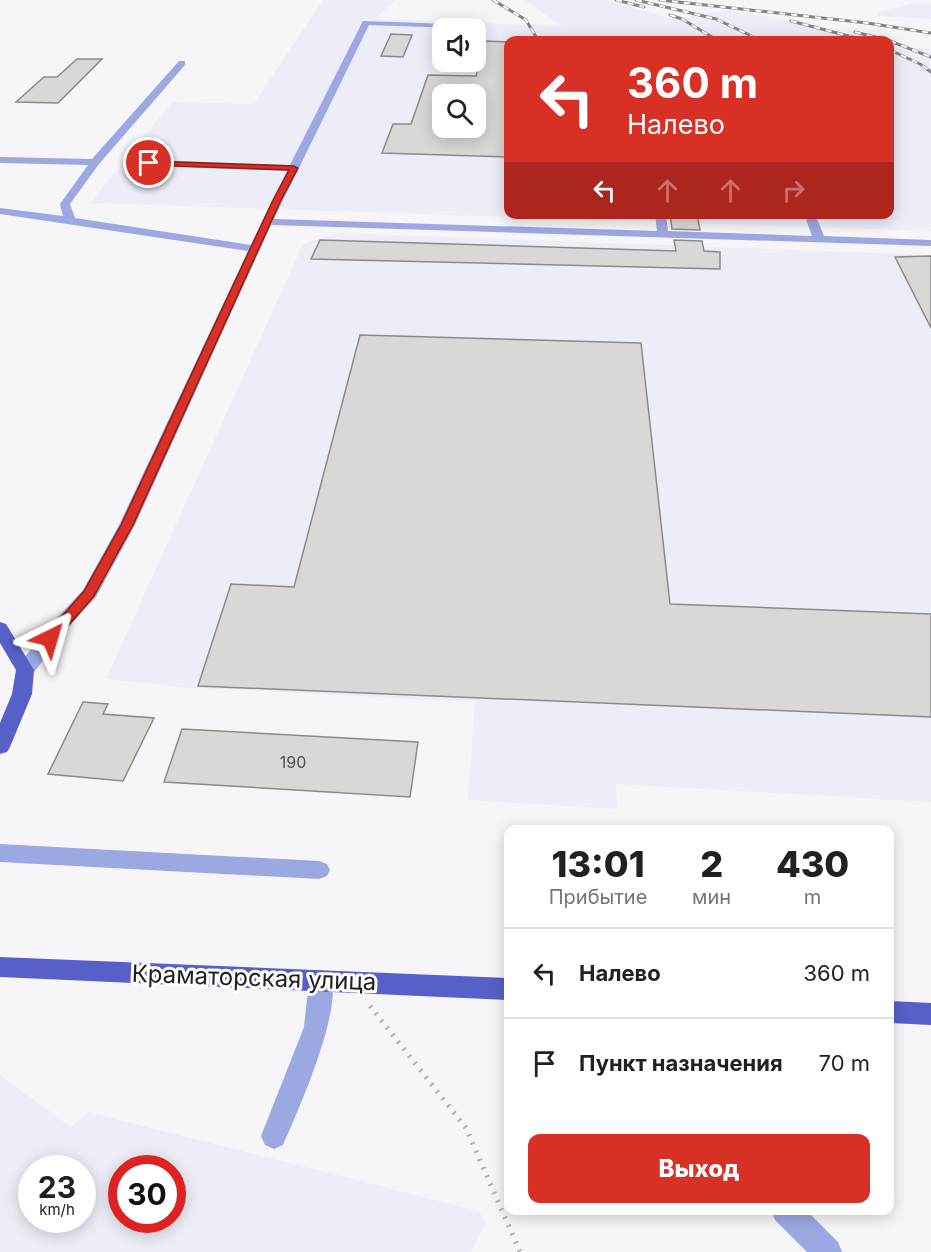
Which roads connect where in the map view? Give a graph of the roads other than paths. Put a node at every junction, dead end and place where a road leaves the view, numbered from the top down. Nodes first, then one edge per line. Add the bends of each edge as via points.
1 (432, 25) edge
2 (182, 63) dead end
3 (0, 160) edge
4 (95, 162) junction
5 (149, 163) dead end
6 (294, 168) junction
7 (0, 211) edge
8 (661, 219) edge
9 (811, 219) edge
10 (70, 220) junction
11 (267, 222) junction
12 (663, 234) junction
13 (819, 239) junction
14 (931, 243) edge
15 (254, 249) junction
16 (0, 628) edge
17 (25, 669) junction
18 (0, 747) edge
19 (0, 853) edge
20 (319, 870) dead end
21 (0, 967) edge
22 (321, 981) junction
23 (504, 989) edge
24 (894, 1012) edge
25 (931, 1014) edge
26 (274, 1136) dead end
27 (790, 1215) edge
28 (828, 1252) edge

1 - 6 street via 366,23
2 - 4 street
3 - 4 street
4 - 10 street via 65,204
5 - 6 street
6 - 11 street
7 - 10 street
8 - 12 street
9 - 13 street
10 - 15 street
11 - 12 street
11 - 15 street
12 - 13 street
13 - 14 street
15 - 17 street via 127,525 90,593
16 - 17 main road
17 - 18 main road via 22,694
19 - 20 street
21 - 22 main road, Краматорская улица
22 - 23 main road, Краматорская улица
22 - 26 street via 316,1027
24 - 25 main road
27 - 28 street

